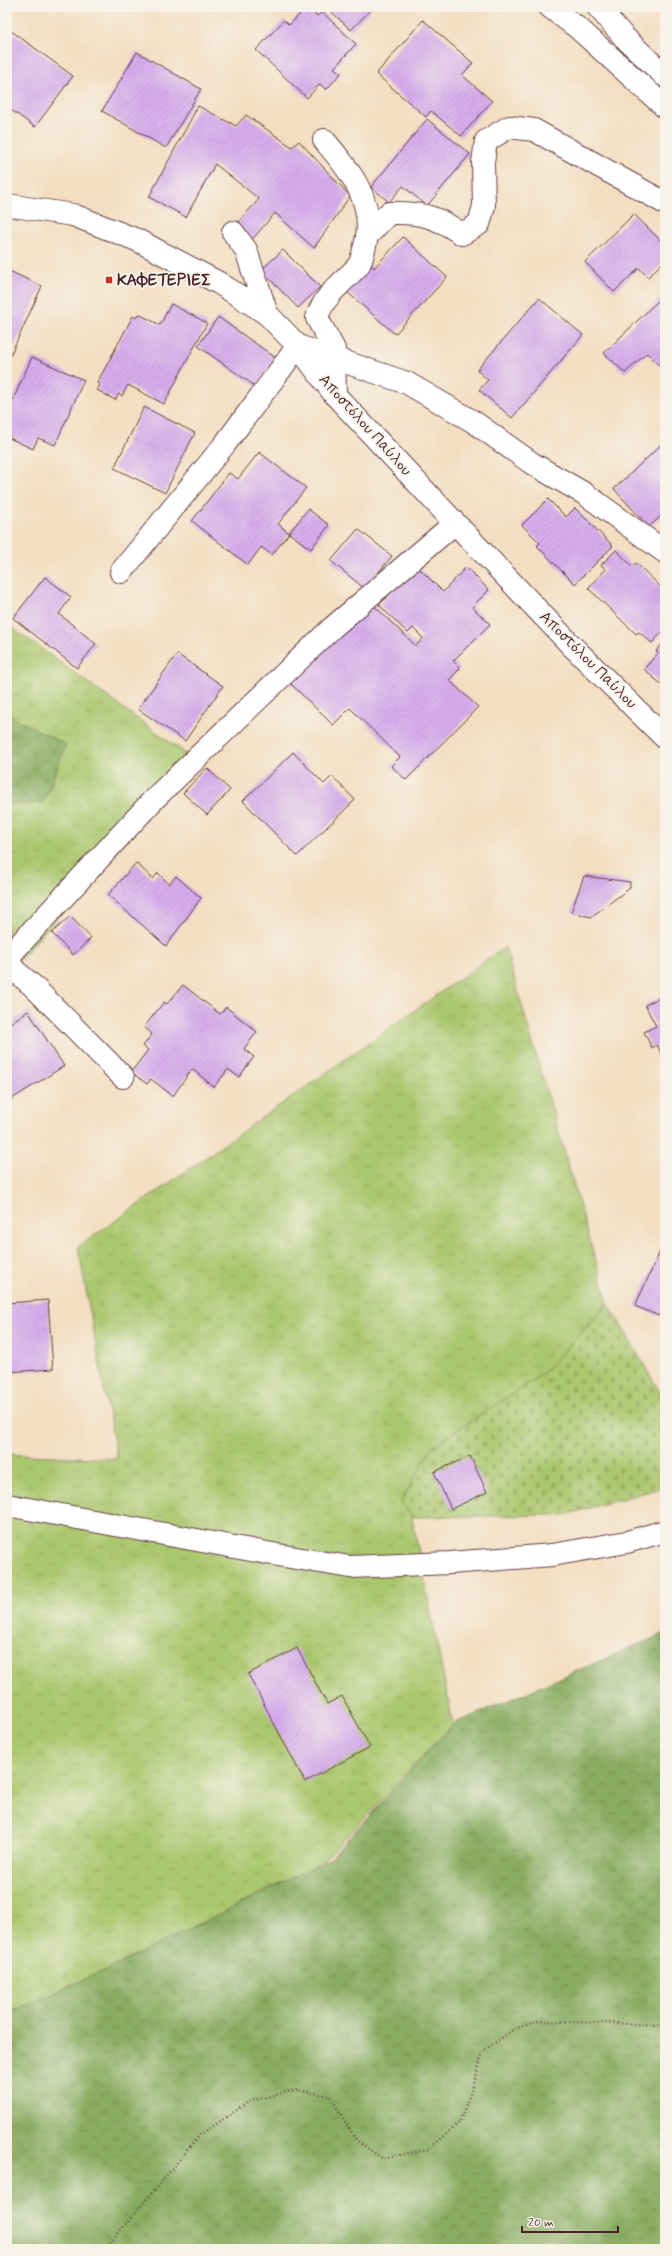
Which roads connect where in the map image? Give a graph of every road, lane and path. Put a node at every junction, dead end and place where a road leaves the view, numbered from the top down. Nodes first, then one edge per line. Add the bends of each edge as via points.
1 (550, 7) edge
2 (598, 7) edge
3 (665, 76) edge
4 (665, 106) edge
5 (324, 140) dead end
6 (665, 203) edge
7 (7, 205) edge
8 (234, 232) dead end
9 (369, 234) junction
10 (267, 314) junction
11 (298, 346) junction
12 (335, 359) junction
13 (335, 395) junction
14 (455, 523) junction
15 (665, 552) edge
16 (121, 572) dead end
17 (665, 738) edge
18 (123, 1077) dead end
19 (7, 1505) edge
20 (665, 1531) edge
21 (665, 2024) edge
22 (105, 2249) edge

1 - 4 street via 579,29
2 - 3 street via 624,37
5 - 9 street via 345,165 361,193 369,215
6 - 9 street via 534,130 509,127 486,141 483,162 484,206 479,224 462,234 431,216 388,213
7 - 10 street, Αποστόλου Παύλου via 73,215 137,240 219,283
8 - 10 street via 246,250
9 - 12 street via 360,264 328,296 317,318 334,349
10 - 11 street, Αποστόλου Παύλου
11 - 12 street
11 - 13 street, Αποστόλου Παύλου
11 - 16 street via 225,444
12 - 13 street
12 - 15 street via 407,383 474,422 533,464 585,494
13 - 14 street, Αποστόλου Παύλου
14 - 17 street, Αποστόλου Παύλου via 571,645
14 - 18 street via 332,628 155,798 8,958 14,970
19 - 20 street via 350,1567 450,1564 552,1556 627,1542
21 - 22 path via 540,2021 514,2029 483,2051 459,2123 428,2149 383,2159 356,2140 330,2096 296,2090 250,2101 200,2135

